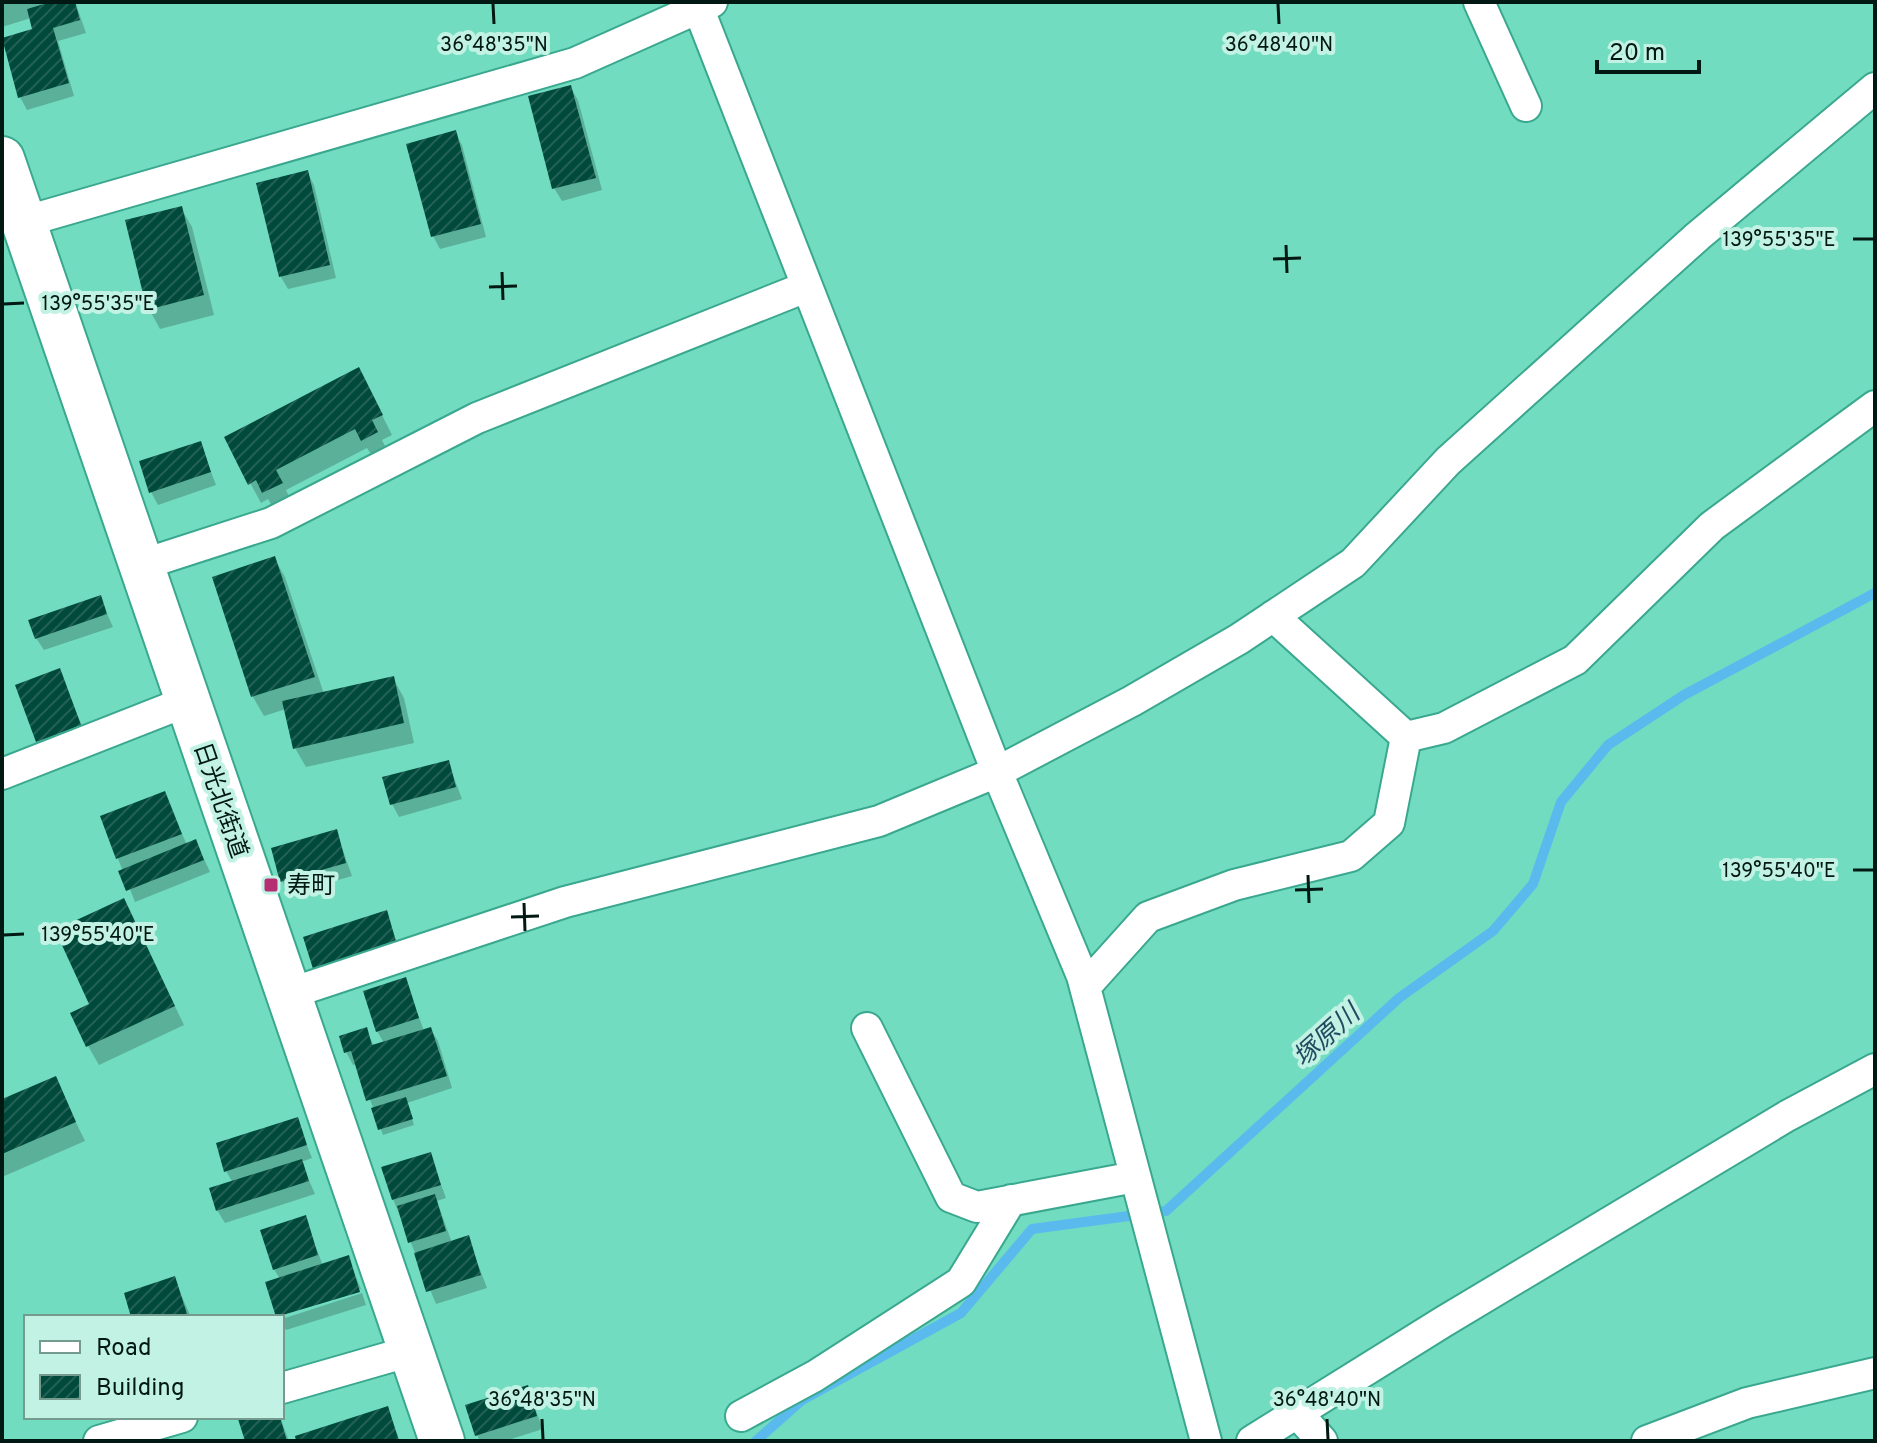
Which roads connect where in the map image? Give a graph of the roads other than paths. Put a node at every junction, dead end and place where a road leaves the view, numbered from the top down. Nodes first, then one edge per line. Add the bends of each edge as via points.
1 (1479, 2) edge
2 (702, 4) edge
3 (1875, 88) edge
4 (1526, 106) dead end
5 (2, 159) edge
6 (23, 222) junction
7 (806, 287) junction
8 (1875, 406) edge
9 (141, 565) junction
10 (1273, 616) junction
11 (188, 701) junction
12 (1406, 737) junction
13 (997, 772) junction
14 (2, 774) edge
15 (1085, 987) junction
16 (288, 994) junction
17 (867, 1028) dead end
18 (1875, 1069) edge
19 (1135, 1177) junction
20 (1011, 1200) junction
21 (411, 1351) junction
22 (1875, 1373) edge
23 (284, 1387) edge
24 (1298, 1414) junction
25 (741, 1416) dead end
26 (175, 1419) edge
27 (99, 1441) edge
28 (442, 1441) edge
29 (1206, 1441) edge
30 (1252, 1441) edge
31 (1322, 1441) edge
32 (1647, 1441) edge

1 - 4 street
2 - 6 street via 575,63
2 - 7 street
3 - 10 street via 1698,236 1448,461 1353,563
5 - 6 highway, 日光北街道
6 - 9 highway, 日光北街道
7 - 9 street via 477,418 271,523
7 - 13 street
8 - 12 street via 1712,526 1575,660 1444,728
9 - 11 highway, 日光北街道
10 - 12 street
10 - 13 street via 1132,701
11 - 14 street
11 - 16 highway, 日光北街道
12 - 15 street via 1389,823 1351,856 1234,885 1148,917
13 - 15 street
13 - 16 street via 879,821 565,902
15 - 19 street
16 - 21 highway, 日光北街道
17 - 20 street via 951,1197 977,1207
18 - 24 street via 1787,1116
19 - 20 street
19 - 29 street
20 - 25 street via 961,1282 815,1376
21 - 23 street
21 - 28 highway, 日光北街道
22 - 32 street via 1747,1403
24 - 30 street
24 - 31 street
26 - 27 street

